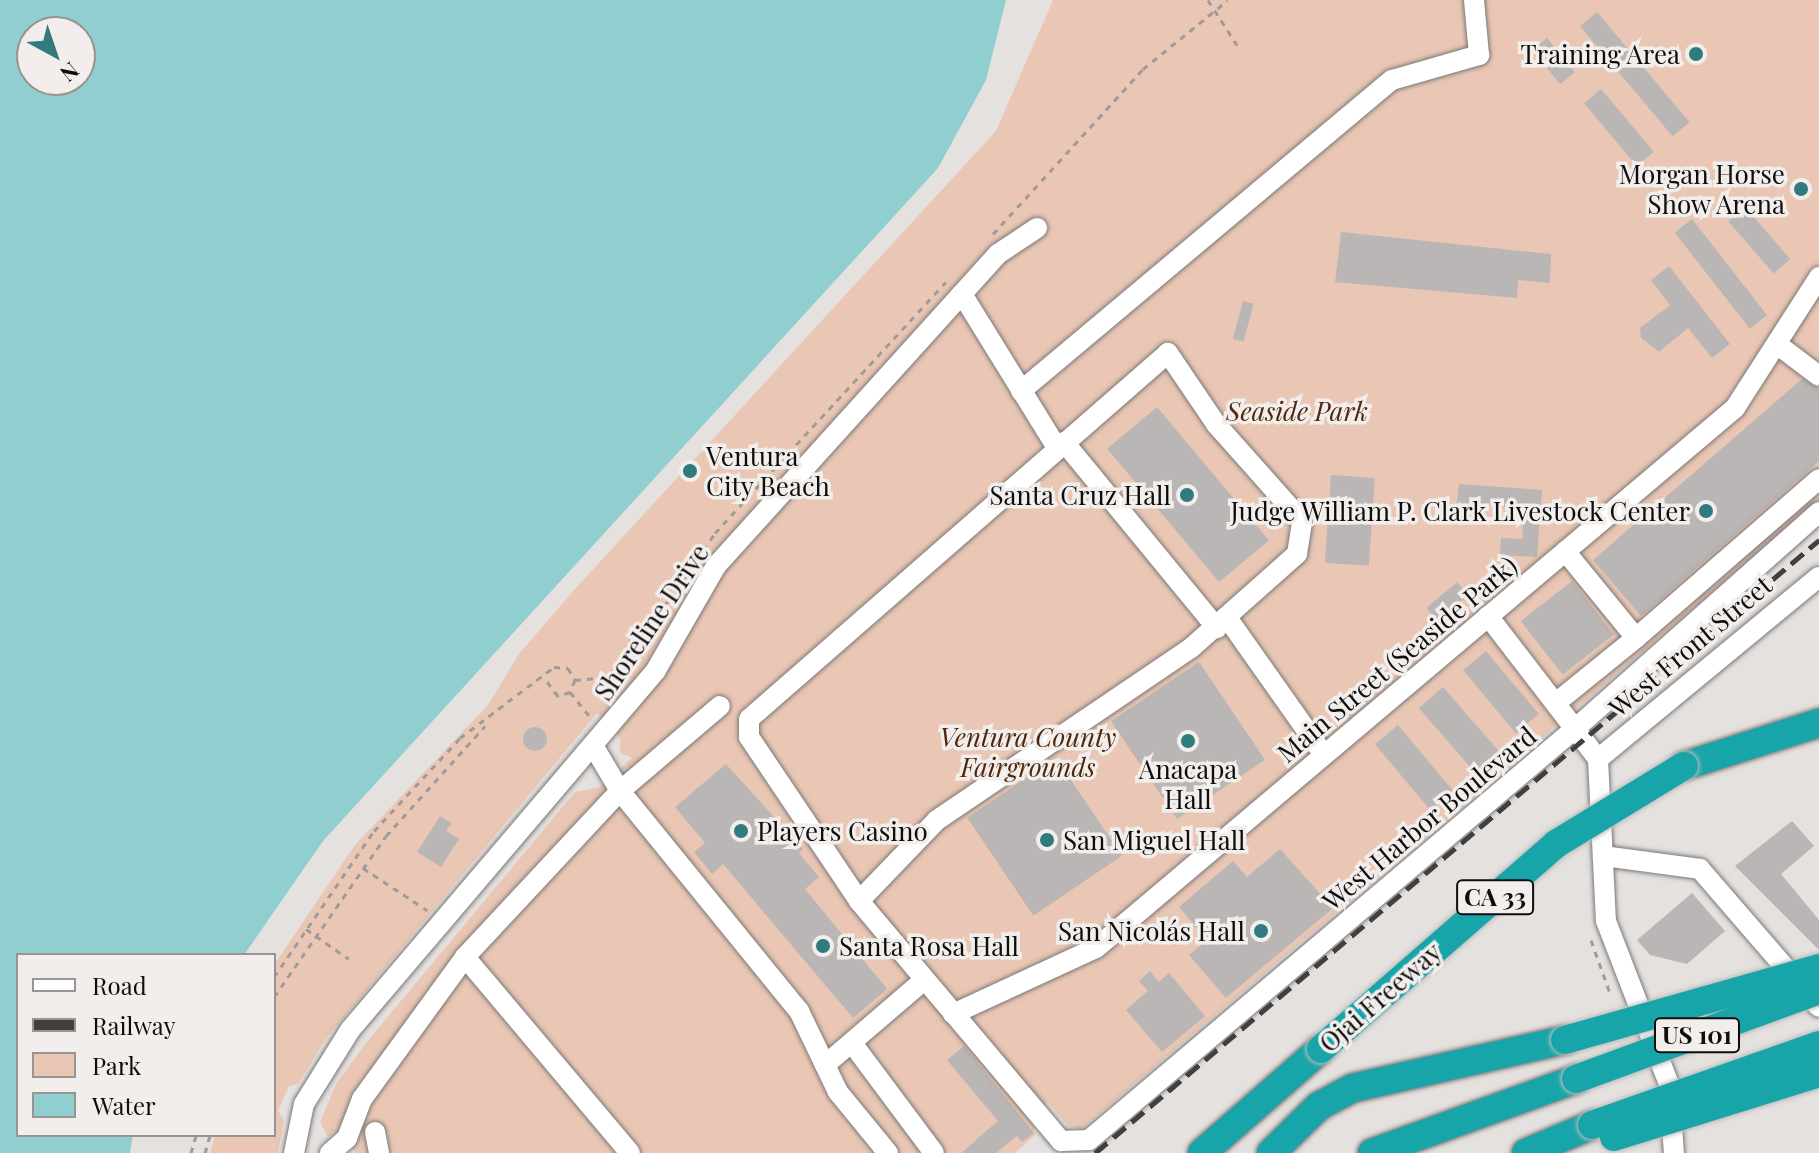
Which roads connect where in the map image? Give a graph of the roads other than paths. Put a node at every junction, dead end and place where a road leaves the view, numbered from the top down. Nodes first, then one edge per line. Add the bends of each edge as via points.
1 (1474, 0) edge
2 (1037, 228) dead end
3 (1817, 277) edge
4 (962, 294) junction
5 (1778, 345) junction
6 (1819, 376) edge
7 (1021, 391) junction
8 (1060, 445) junction
9 (1819, 479) edge
10 (1819, 512) edge
11 (1565, 551) junction
12 (1819, 577) edge
13 (1488, 616) junction
14 (1222, 624) junction
15 (1636, 638) junction
16 (1557, 702) junction
17 (720, 706) dead end
18 (1819, 723) edge
19 (1582, 732) junction
20 (594, 747) junction
21 (1324, 755) junction
22 (1598, 759) junction
23 (620, 791) junction
24 (1603, 856) junction
25 (859, 901) junction
26 (465, 957) junction
27 (1819, 968) edge
28 (924, 980) junction
29 (1819, 990) edge
30 (1819, 1007) edge
31 (953, 1014) junction
32 (852, 1043) junction
33 (1819, 1045) edge
34 (825, 1065) junction
35 (1819, 1073) edge
36 (375, 1132) dead end
37 (1595, 1133) junction
38 (1054, 1147) edge
39 (294, 1153) edge
40 (330, 1153) edge
41 (379, 1153) edge
42 (630, 1153) edge
43 (888, 1153) edge
44 (934, 1153) edge
45 (1202, 1153) edge
46 (1271, 1153) edge
47 (1372, 1153) edge
48 (1526, 1153) edge
49 (1548, 1153) edge
50 (1674, 1153) edge

1 - 7 street via 1479,55 1392,80
2 - 4 street, Shoreline Drive via 1008,244
3 - 5 street, Main Street (Seaside Park)
4 - 7 street
4 - 20 street, Shoreline Drive via 716,566 656,670
5 - 6 street
5 - 11 street, Main Street (Seaside Park) via 1735,408
7 - 8 street
8 - 14 street
8 - 14 street via 1168,353 1216,424 1302,521 1300,546 1291,562
8 - 25 street via 749,719 749,737
9 - 15 street
10 - 19 street, West Harbor Boulevard
11 - 13 street, Main Street (Seaside Park)
11 - 15 street
12 - 22 street, West Front Street
13 - 16 street
13 - 21 street, Main Street (Seaside Park)
14 - 21 street
14 - 25 street via 937,820
15 - 16 street
16 - 19 street
17 - 23 street
18 - 45 highway, Ojai Freeway / CA 33, bridge via 1684,766 1556,844
19 - 22 street
19 - 38 street, West Harbor Boulevard via 1089,1140
20 - 23 street
20 - 39 street, Shoreline Drive via 350,1030 304,1104
21 - 31 street, Main Street (Seaside Park) via 1096,948
22 - 24 street
23 - 26 street
23 - 34 street via 799,1011
24 - 30 street via 1700,869
24 - 50 street via 1608,930 1669,1084
25 - 28 street
26 - 40 street via 362,1099 347,1138
26 - 42 street
27 - 46 highway, bridge via 1565,1040 1353,1088 1319,1106
28 - 31 street
28 - 32 street
29 - 47 highway, US 101, bridge
31 - 38 street
32 - 34 street
32 - 44 street
33 - 37 highway, US 101, bridge
34 - 43 street via 838,1092
35 - 37 highway, bridge
36 - 41 street
37 - 48 highway, US 101
37 - 49 highway

